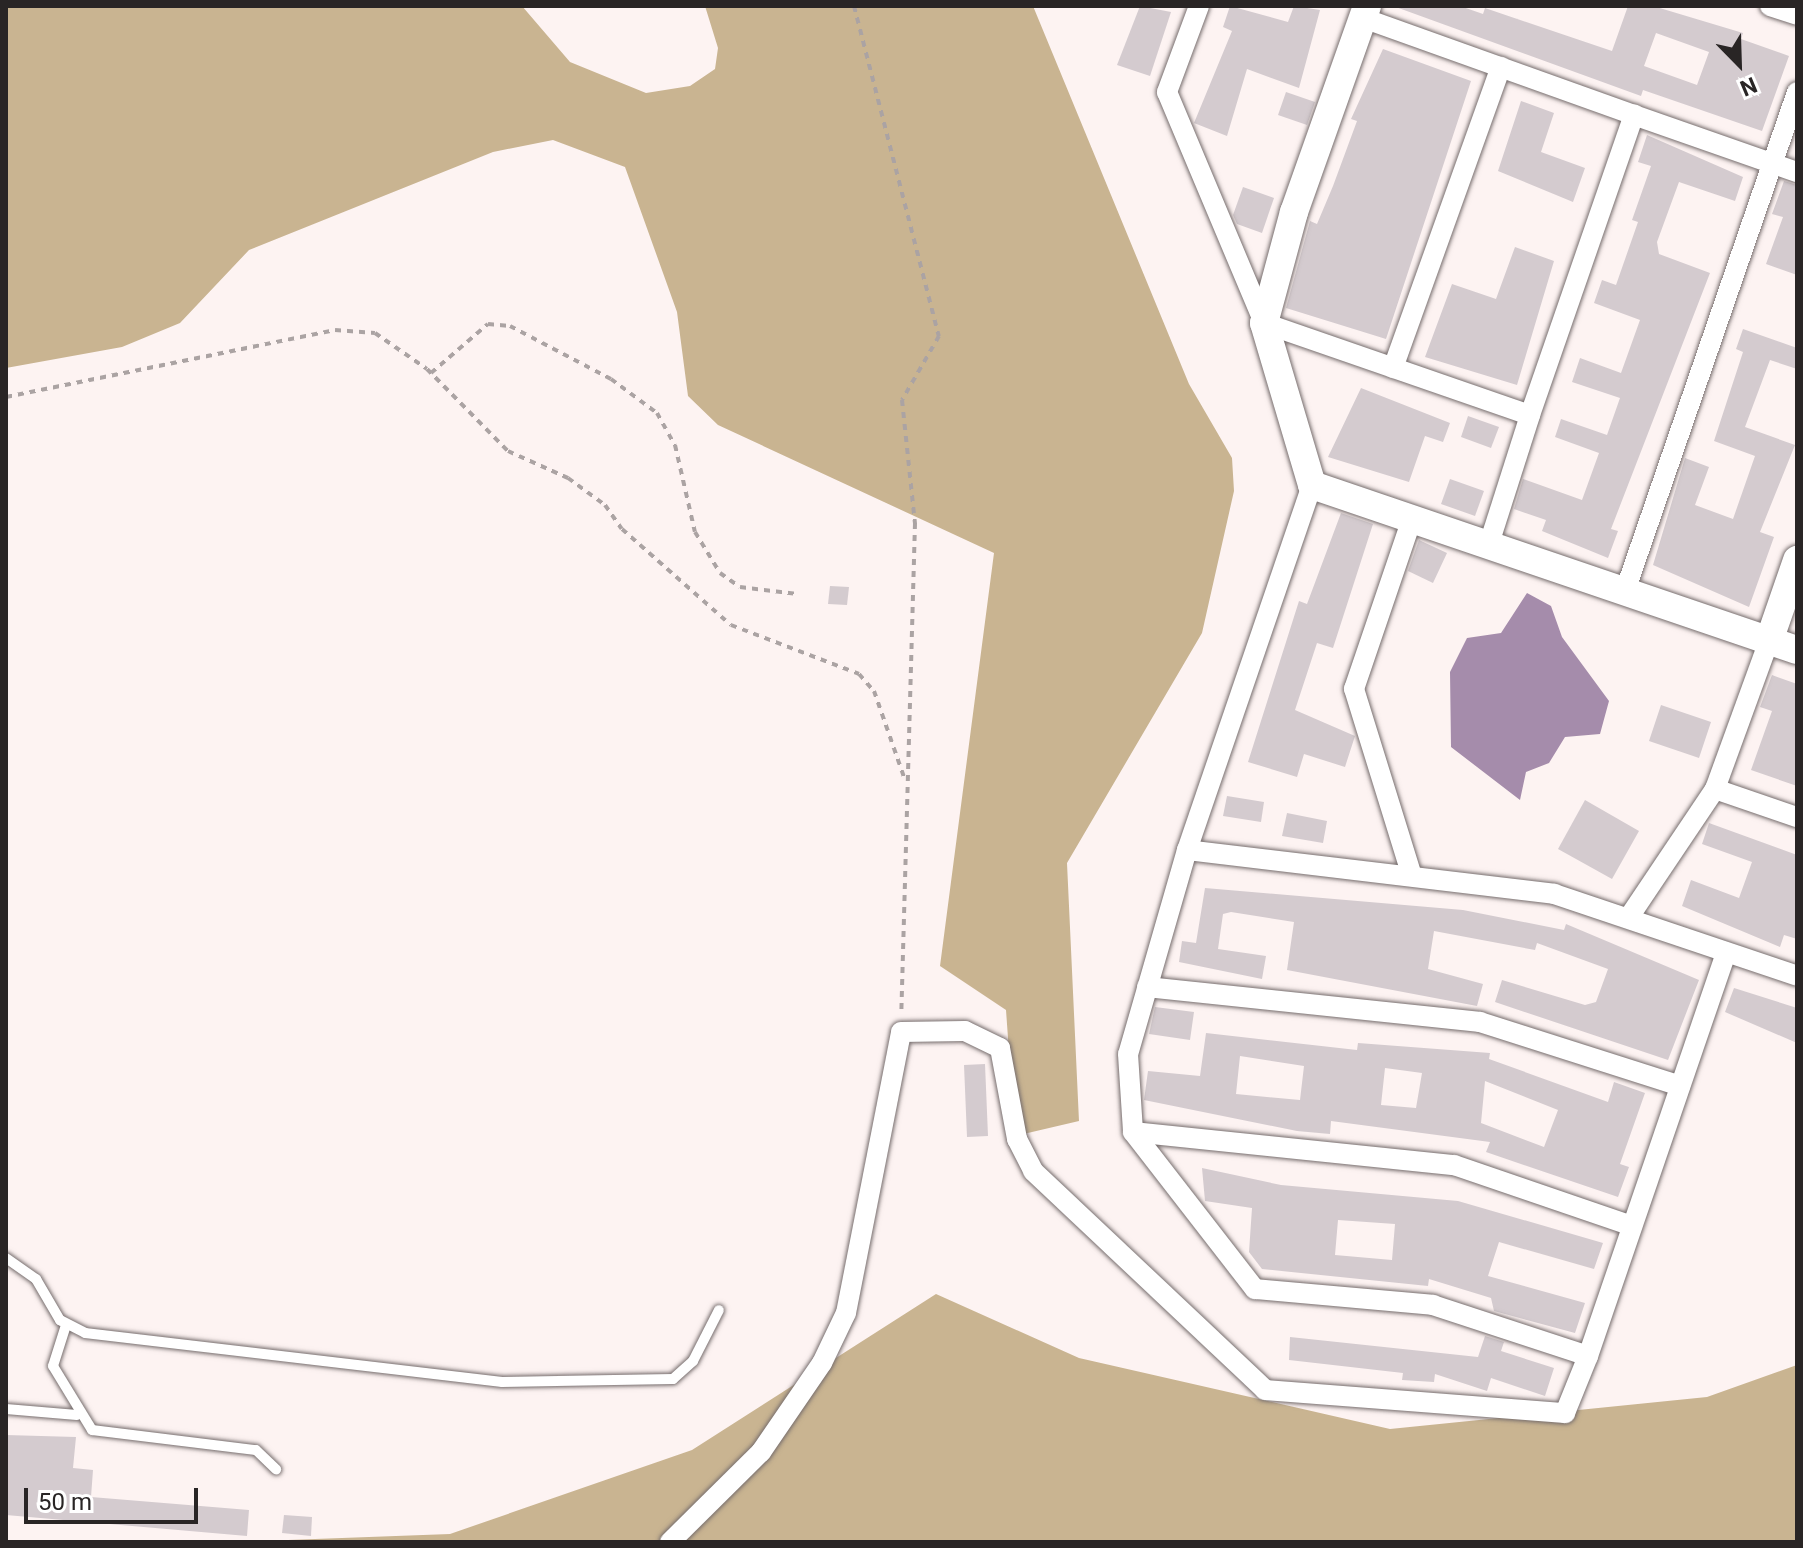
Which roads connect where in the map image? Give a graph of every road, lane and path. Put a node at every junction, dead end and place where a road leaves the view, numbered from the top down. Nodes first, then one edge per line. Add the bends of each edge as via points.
1 (854, 6) edge
2 (1199, 6) edge
3 (1770, 6) edge
4 (1365, 12) edge
5 (1797, 15) edge
6 (1501, 67) junction
7 (1797, 92) edge
8 (1634, 115) junction
9 (1772, 163) junction
10 (1797, 172) edge
11 (1264, 323) junction
12 (1393, 368) junction
13 (431, 373) junction
14 (6, 397) edge
15 (1530, 415) junction
16 (1312, 485) junction
17 (1412, 519) junction
18 (1488, 547) junction
19 (1797, 560) edge
20 (798, 594) dead end
21 (1624, 594) junction
22 (1769, 641) junction
23 (1797, 650) edge
24 (904, 777) junction
25 (1715, 789) junction
26 (1797, 817) edge
27 (1187, 850) junction
28 (1411, 873) junction
29 (1629, 917) junction
30 (1726, 953) junction
31 (1797, 976) edge
32 (1147, 987) junction
33 (901, 1032) junction
34 (1680, 1086) junction
35 (1133, 1132) junction
36 (1632, 1226) junction
37 (6, 1258) edge
38 (719, 1310) dead end
39 (66, 1325) junction
40 (1588, 1356) junction
41 (6, 1409) edge
42 (77, 1415) junction
43 (276, 1469) dead end
44 (670, 1542) edge

1 - 24 path via 939,336 902,400 915,523
2 - 11 street via 1167,92
3 - 5 street
4 - 6 street
4 - 11 street via 1294,212
6 - 8 street
6 - 12 street
7 - 9 street
8 - 9 street
8 - 15 street
9 - 10 street
9 - 21 street
11 - 12 street
11 - 16 street
12 - 15 street
13 - 14 path via 375,333 335,330
13 - 20 path via 488,324 510,326 611,379 657,413 675,445 695,532 720,573 740,587
13 - 24 path via 508,451 568,478 605,505 622,529 731,625 766,643 843,663 866,681
15 - 18 street
16 - 17 street
16 - 27 street
17 - 18 street
17 - 28 street via 1354,689
18 - 21 street
19 - 22 street
21 - 22 street
22 - 23 street
22 - 25 street
24 - 33 path
25 - 26 street
25 - 29 street
27 - 28 street
27 - 32 street
28 - 29 street via 1554,894
29 - 30 street
30 - 31 street
30 - 34 street
32 - 34 street via 1480,1022
32 - 35 street via 1128,1054
33 - 40 street via 965,1031 1000,1048 1017,1139 1033,1171 1265,1390 1565,1413
33 - 44 street via 846,1313 822,1363 761,1452
34 - 36 street
35 - 36 street via 1454,1165
35 - 40 street via 1255,1289 1433,1305
36 - 40 street
37 - 39 lane via 36,1279
38 - 39 lane via 687,1371 653,1384 363,1371
39 - 42 lane via 53,1366
41 - 42 lane
42 - 43 lane via 92,1430 121,1437 256,1450

